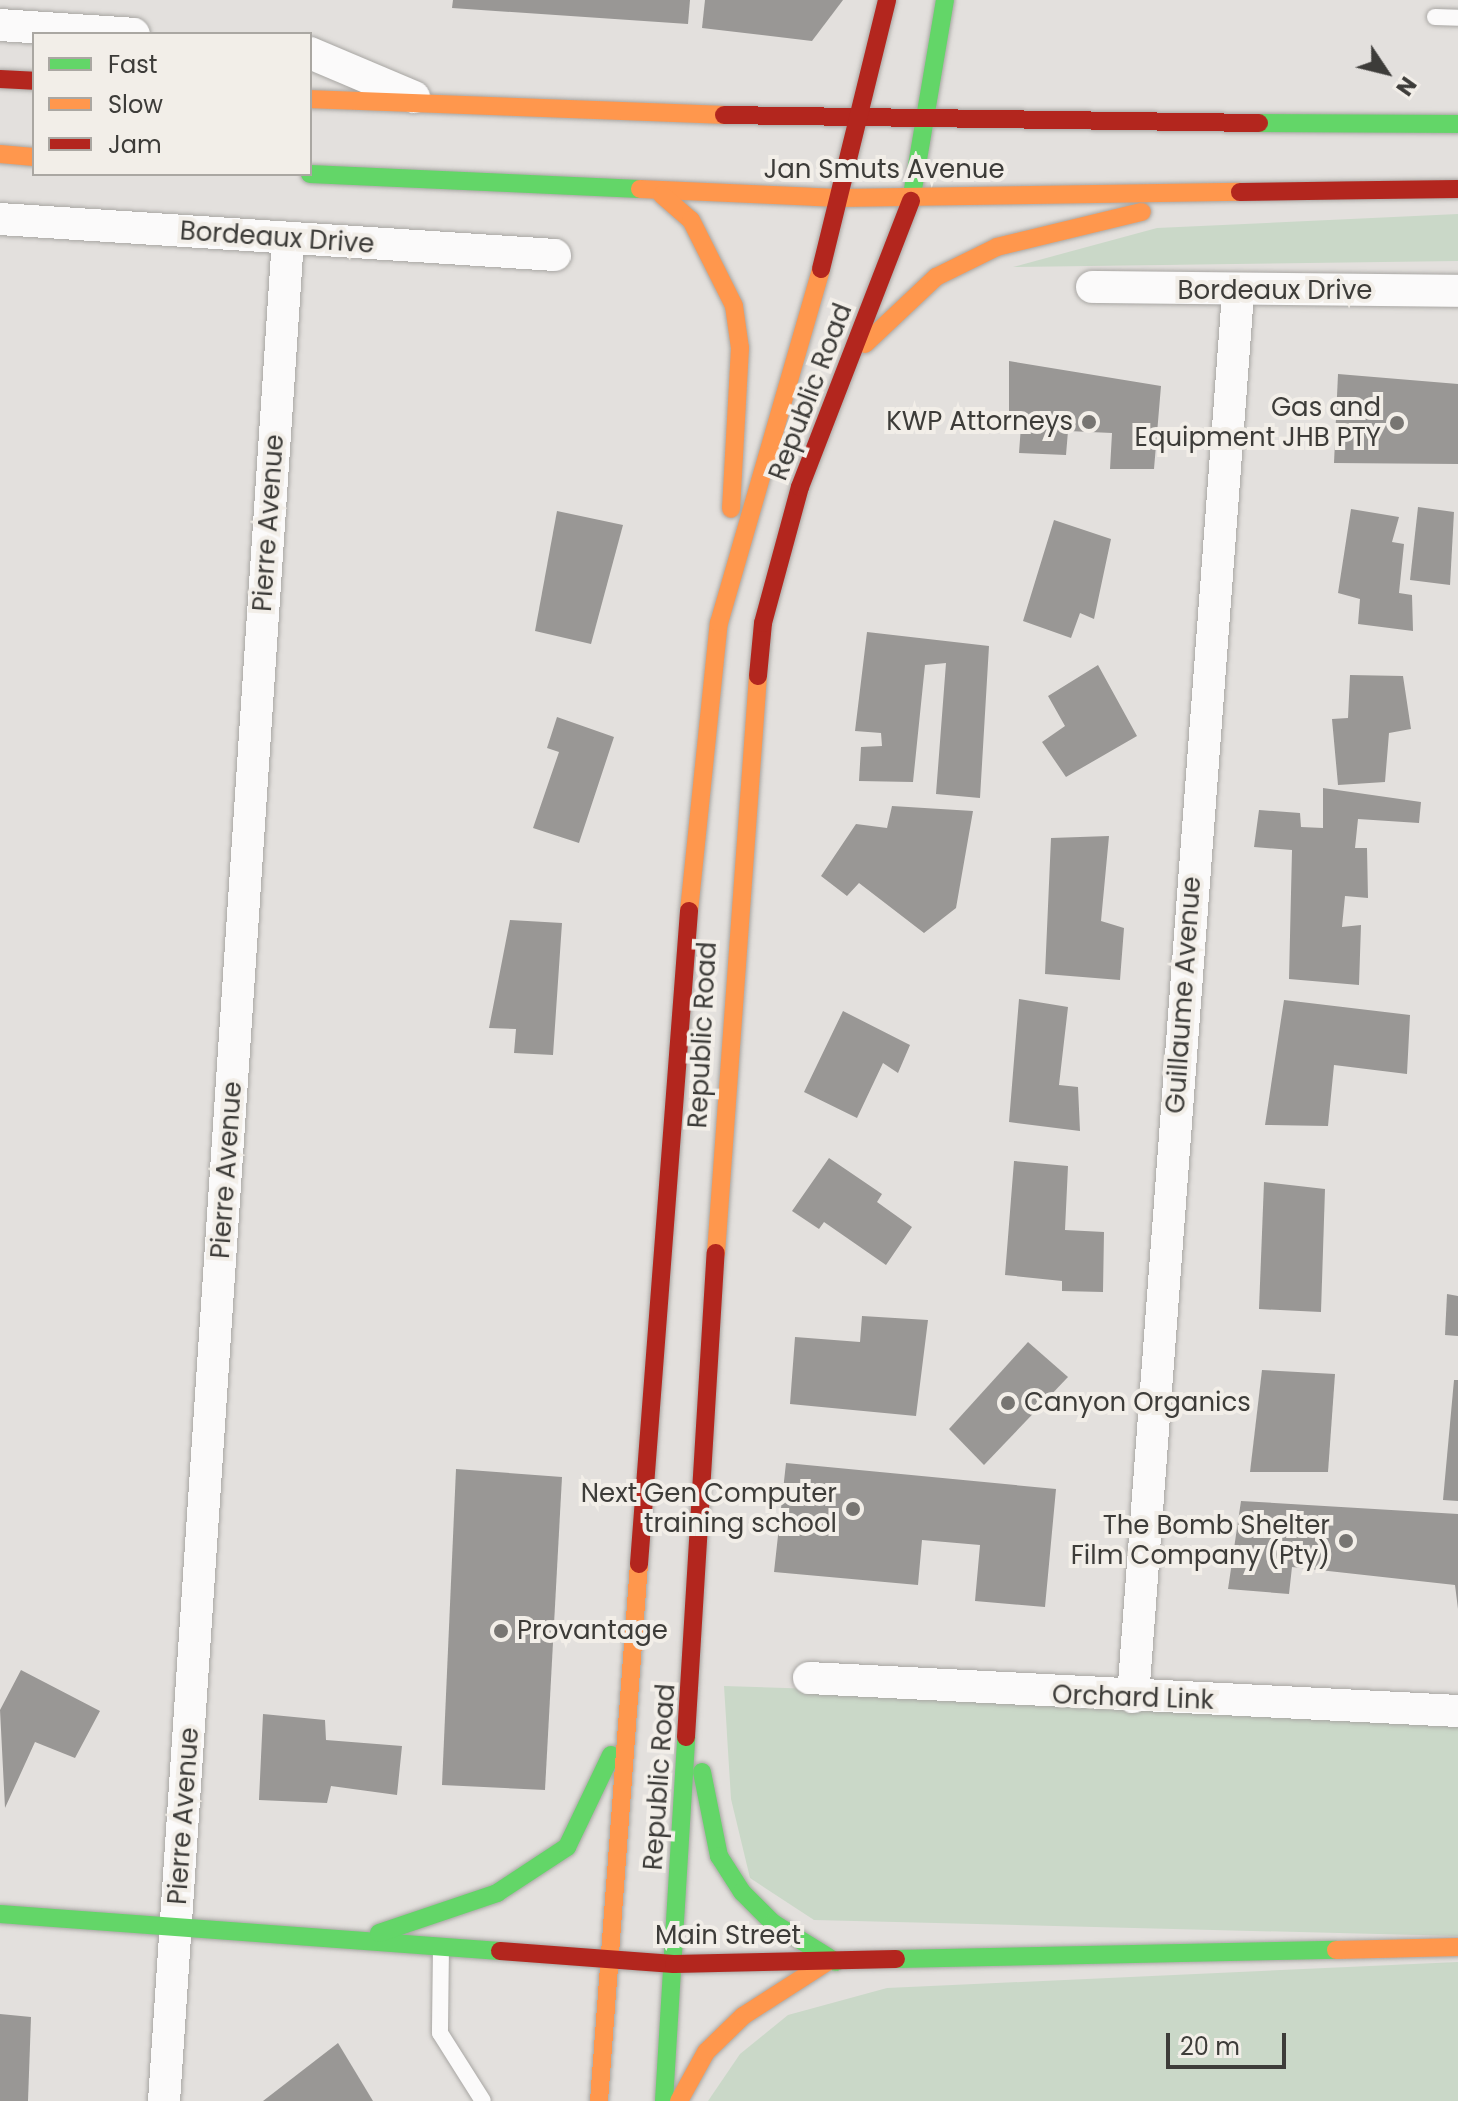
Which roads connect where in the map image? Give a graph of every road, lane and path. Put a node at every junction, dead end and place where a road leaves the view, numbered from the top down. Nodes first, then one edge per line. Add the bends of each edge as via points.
1 (887, 0) edge
2 (945, 0) edge
3 (1435, 17) dead end
4 (1458, 18) edge
5 (0, 25) edge
6 (104, 32) edge
7 (312, 54) edge
8 (0, 79) edge
9 (32, 81) edge
10 (312, 99) edge
11 (435, 106) junction
12 (928, 116) junction
13 (858, 120) junction
14 (1458, 124) edge
15 (0, 154) edge
16 (32, 157) edge
17 (312, 174) edge
18 (1458, 189) edge
19 (1242, 190) junction
20 (662, 195) junction
21 (839, 198) junction
22 (912, 198) junction
23 (0, 219) edge
24 (288, 238) junction
25 (555, 255) dead end
26 (1092, 287) dead end
27 (1458, 291) edge
28 (1238, 293) junction
29 (854, 355) junction
30 (719, 623) junction
31 (809, 1678) dead end
32 (629, 1697) junction
33 (1133, 1697) junction
34 (1458, 1711) edge
35 (691, 1716) junction
36 (0, 1914) edge
37 (176, 1929) junction
38 (361, 1939) junction
39 (441, 1946) junction
40 (1458, 1947) edge
41 (608, 1959) junction
42 (832, 1962) junction
43 (674, 1964) junction
44 (164, 2101) edge
45 (483, 2101) edge
46 (599, 2101) edge
47 (664, 2101) edge
48 (679, 2101) edge

1 - 13 main road, Republic Road
2 - 12 main road, Republic Road
3 - 4 lane
5 - 6 street
7 - 11 street
8 - 9 main road
10 - 11 main road, Jan Smuts Avenue
11 - 13 main road, Jan Smuts Avenue
12 - 13 main road, Jan Smuts Avenue
12 - 14 main road, Jan Smuts Avenue
12 - 22 main road, Republic Road
13 - 21 main road, Republic Road
15 - 16 main road
17 - 20 main road, Jan Smuts Avenue
18 - 19 main road, Jan Smuts Avenue
19 - 22 main road, Jan Smuts Avenue
19 - 29 main road via 997,247 936,277
20 - 21 main road, Jan Smuts Avenue
20 - 30 main road via 691,220 734,306 736,455
21 - 22 main road, Jan Smuts Avenue
21 - 30 main road, Republic Road
22 - 29 main road, Republic Road
23 - 24 street, Bordeaux Drive
24 - 25 street, Bordeaux Drive
24 - 37 street, Pierre Avenue
26 - 28 street, Bordeaux Drive
27 - 28 street, Bordeaux Drive
28 - 33 street, Guillaume Avenue
29 - 35 main road, Republic Road via 800,487 763,623 737,901
30 - 32 main road, Republic Road via 688,920
31 - 33 street, Orchard Link
32 - 38 main road via 602,1784 567,1847 497,1893
32 - 41 main road, Republic Road
33 - 34 street, Orchard Link
35 - 42 main road via 719,1856 773,1923
35 - 43 main road, Republic Road
36 - 37 main road, Main Street
37 - 38 main road, Main Street
37 - 44 street, Pierre Avenue
38 - 39 main road, Main Street
39 - 41 main road, Main Street
39 - 45 lane via 440,2033
40 - 42 main road, Main Street via 1099,1949
41 - 43 main road, Main Street
41 - 46 main road, Republic Road
42 - 43 main road, Main Street
42 - 48 main road via 743,2016 706,2052
43 - 47 main road, Republic Road

